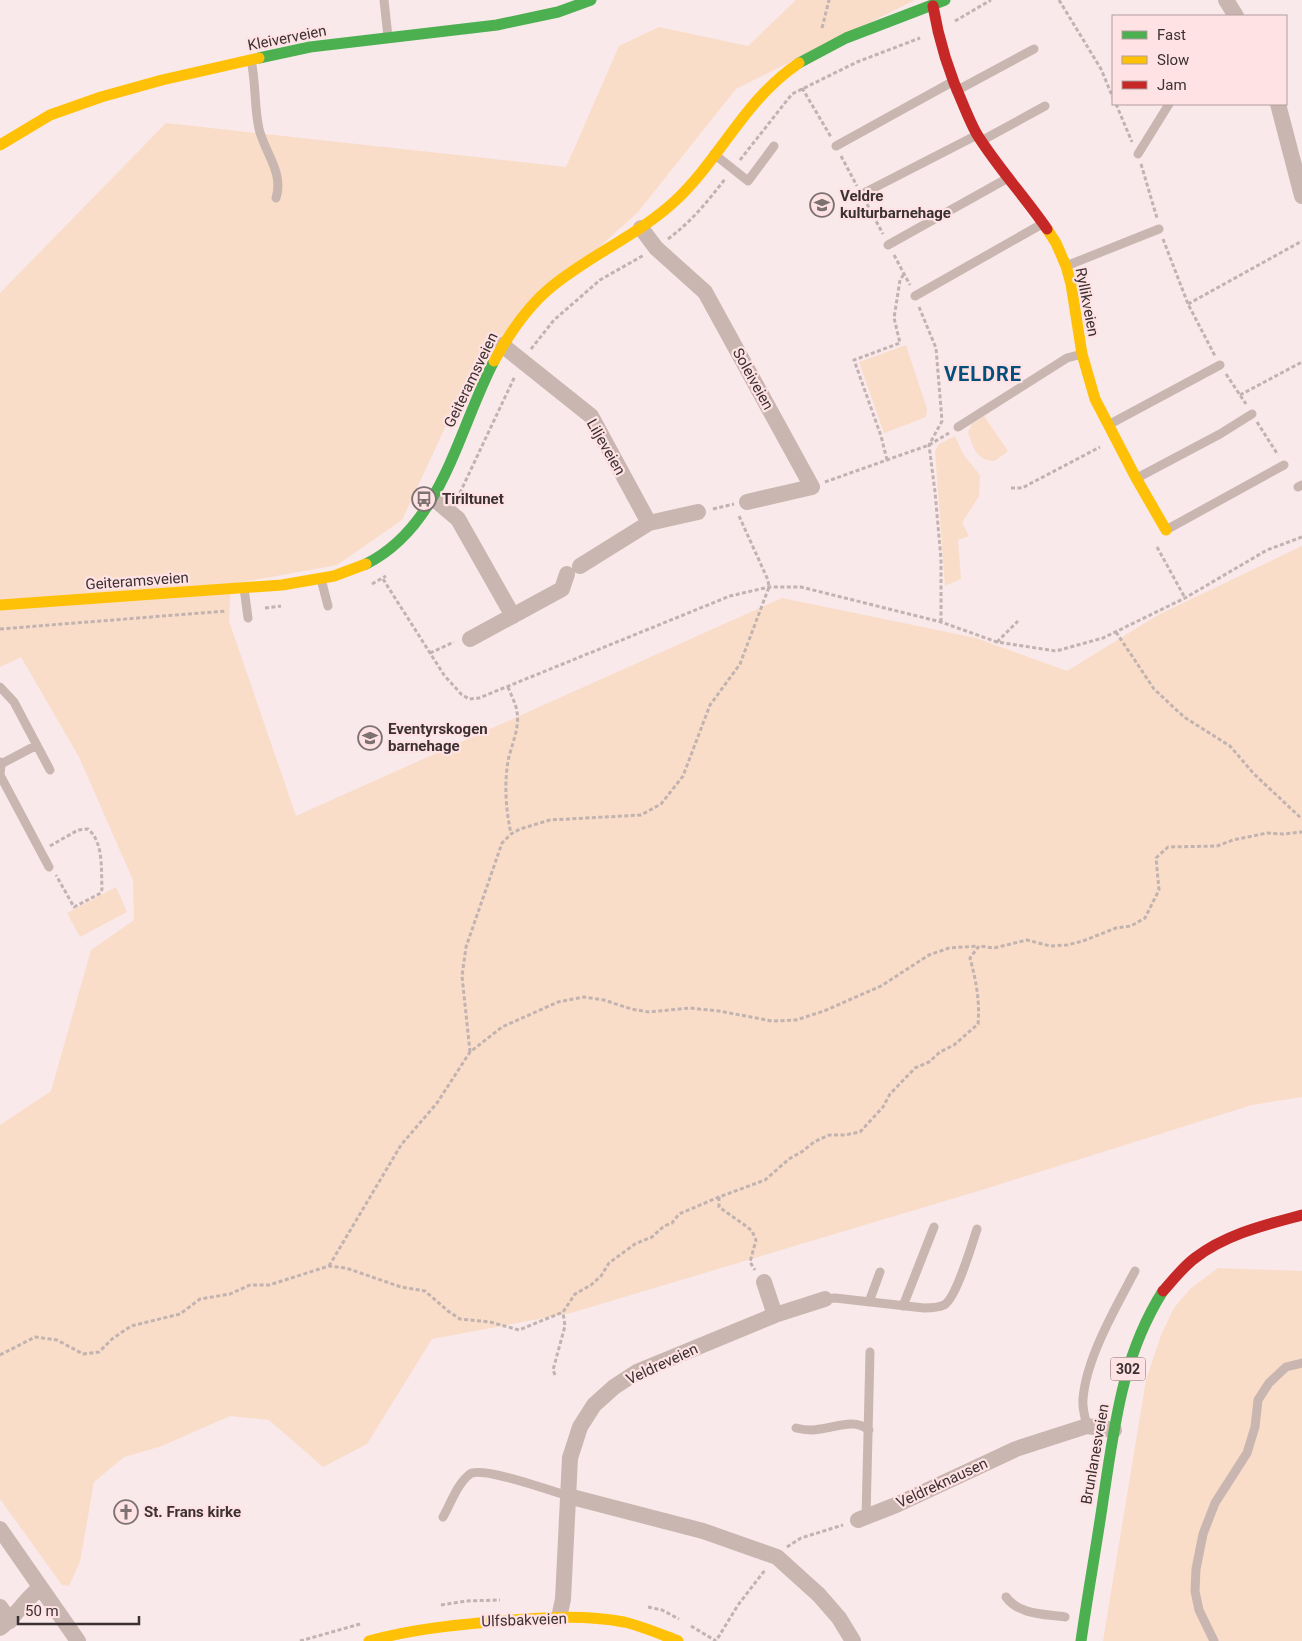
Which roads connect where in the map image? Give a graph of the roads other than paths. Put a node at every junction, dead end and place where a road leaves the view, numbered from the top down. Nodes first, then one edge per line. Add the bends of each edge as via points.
1 (384, 0) edge
2 (591, 0) edge
3 (945, 0) edge
4 (933, 6) junction
5 (388, 37) junction
6 (1034, 49) dead end
7 (251, 60) junction
8 (954, 86) junction
9 (1168, 105) edge
10 (1278, 105) edge
11 (1046, 106) dead end
12 (979, 138) junction
13 (0, 145) edge
14 (774, 146) dead end
15 (836, 146) road end
16 (714, 154) junction
17 (1138, 154) road end
18 (1008, 178) junction
19 (862, 194) road end
20 (1302, 196) edge
21 (276, 198) dead end
22 (1042, 224) junction
23 (641, 228) junction
24 (1159, 229) road end
25 (888, 245) road end
26 (1066, 266) junction
27 (915, 296) road end
28 (502, 345) junction
29 (1082, 354) junction
30 (1220, 365) road end
31 (1252, 414) road end
32 (1109, 424) junction
33 (958, 427) road end
34 (1284, 465) road end
35 (1136, 478) junction
36 (433, 498) junction
37 (740, 503) road end
38 (698, 512) road end
39 (649, 523) junction
40 (1166, 530) joint
41 (321, 579) junction
42 (244, 588) junction
43 (0, 606) edge
44 (328, 606) dead end
45 (513, 616) junction
46 (248, 618) dead end
47 (470, 639) road end
48 (0, 687) edge
49 (37, 745) junction
50 (0, 763) edge
51 (50, 770) dead end
52 (49, 867) road end
53 (1302, 1215) edge
54 (934, 1227) dead end
55 (977, 1229) dead end
56 (1136, 1271) dead end
57 (880, 1272) dead end
58 (764, 1282) road end
59 (825, 1299) joint
60 (869, 1302) junction
61 (903, 1306) junction
62 (775, 1315) junction
63 (870, 1352) dead end
64 (1302, 1363) edge
65 (1087, 1426) junction
66 (796, 1428) dead end
67 (869, 1430) junction
68 (1114, 1430) junction
69 (568, 1496) junction
70 (444, 1517) dead end
71 (862, 1518) joint
72 (0, 1529) edge
73 (40, 1588) junction
74 (1006, 1597) dead end
75 (0, 1607) edge
76 (1065, 1617) dead end
77 (560, 1618) junction
78 (5, 1625) edge
79 (78, 1641) edge
80 (369, 1641) edge
81 (678, 1641) edge
82 (853, 1641) edge
83 (1081, 1641) edge
84 (1214, 1641) edge

1 - 5 lane
2 - 5 street, Kleiverveien via 558,12 497,24
3 - 4 street, Geiteramsveien
4 - 8 street, Ryllikveien
4 - 16 street, Geiteramsveien via 867,29 791,67 772,83
5 - 7 street, Kleiverveien via 310,47
6 - 8 lane
7 - 13 street, Kleiverveien via 101,97 50,115
7 - 21 lane via 259,128 279,184
8 - 12 street, Ryllikveien
8 - 15 lane
9 - 17 lane
10 - 20 street
11 - 12 lane
12 - 18 street, Ryllikveien
12 - 19 lane
14 - 16 lane via 748,181
16 - 23 street, Geiteramsveien via 678,198
18 - 22 street, Ryllikveien
18 - 25 lane
22 - 26 street, Ryllikveien via 1056,243
22 - 27 lane
23 - 28 street, Geiteramsveien via 558,280 535,301
23 - 37 street, Soleiveien via 656,248 705,292 812,487
24 - 26 lane
26 - 29 street, Ryllikveien
28 - 36 street, Geiteramsveien
28 - 39 street, Liljeveien via 590,416
29 - 32 street, Ryllikveien via 1095,398
29 - 33 lane via 1067,358
30 - 32 lane
31 - 35 lane
32 - 35 street, Ryllikveien
34 - 40 lane
35 - 40 street, Ryllikveien
36 - 41 street, Geiteramsveien via 404,537 376,558
36 - 45 street via 458,519
38 - 39 street
39 - 45 street via 574,570 562,589
41 - 42 street, Geiteramsveien
41 - 44 lane
42 - 43 street, Geiteramsveien
42 - 46 lane
45 - 47 street
48 - 49 lane via 14,702
49 - 50 lane
49 - 51 lane
50 - 52 lane via 0,775
53 - 68 street, Brunlanesveien / 302 via 1215,1244 1177,1275 1157,1300 1140,1333
54 - 61 lane
55 - 61 lane via 949,1301 934,1308
56 - 65 lane via 1116,1307 1086,1377 1082,1401
57 - 60 lane
58 - 62 street
59 - 60 lane
59 - 62 street, Veldreveien
60 - 61 lane
62 - 69 street, Veldreveien via 637,1372 614,1387 594,1405 580,1427 570,1458
63 - 67 lane
64 - 84 lane via 1286,1367 1269,1383 1258,1400 1255,1427 1247,1453 1216,1503 1203,1534 1194,1591
65 - 68 street, Veldreknausen
65 - 71 street, Veldreknausen via 1016,1450
66 - 67 lane via 808,1430 853,1423
67 - 71 lane
68 - 83 street, Brunlanesveien / 302
69 - 70 lane via 479,1471 471,1473 459,1486
69 - 77 street, Veldreveien
69 - 82 street via 703,1531 777,1556 840,1618
72 - 73 street
73 - 78 street
73 - 79 street
74 - 76 lane via 1022,1610
75 - 78 street
77 - 80 street, Ulfsbakveien via 456,1623
77 - 81 street, Ulfsbakveien via 623,1622

